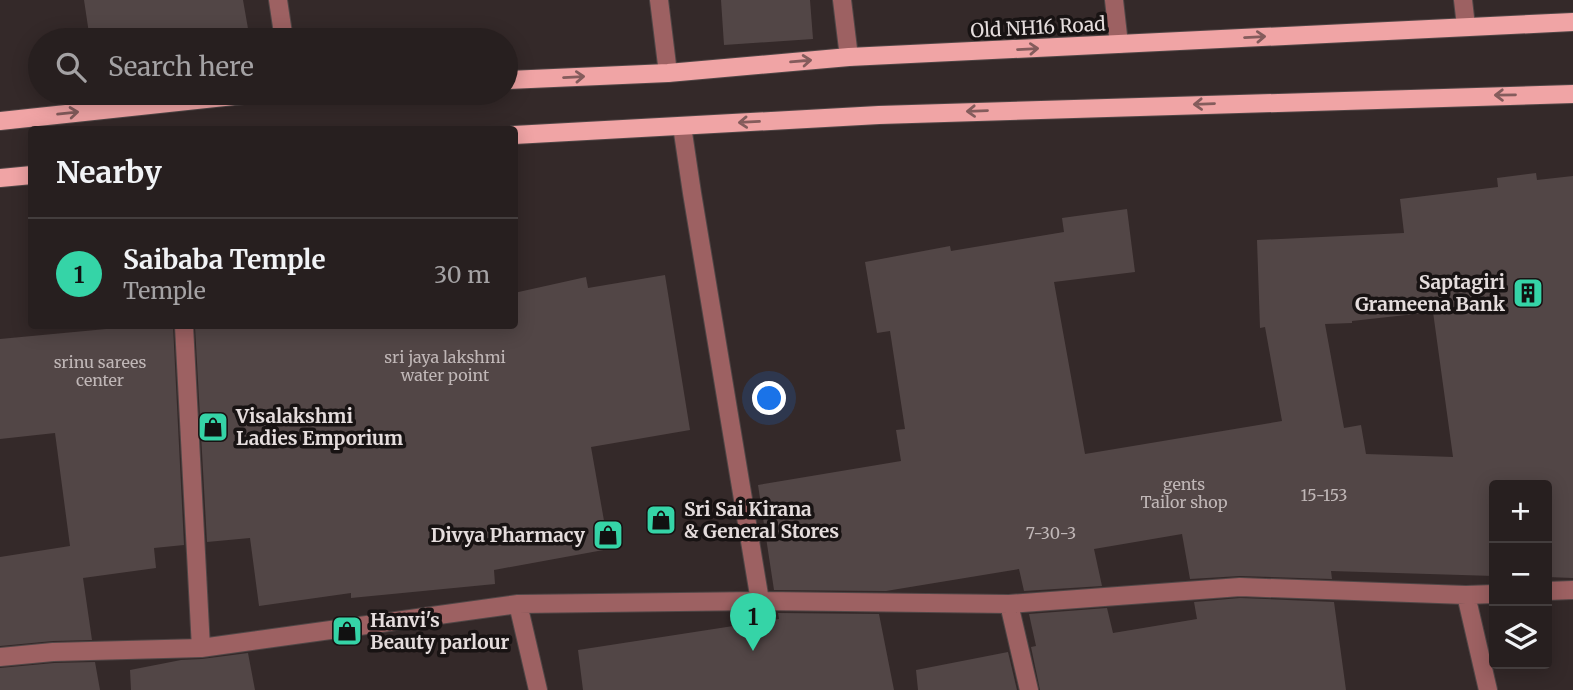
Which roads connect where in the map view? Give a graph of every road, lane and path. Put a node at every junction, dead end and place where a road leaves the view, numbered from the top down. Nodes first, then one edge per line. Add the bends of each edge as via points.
1 (278, 0) edge
2 (659, 0) edge
3 (842, 0) edge
4 (1114, 0) edge
5 (1463, 0) edge
6 (1573, 22) edge
7 (1466, 26) junction
8 (282, 28) edge
9 (1119, 44) junction
10 (849, 57) junction
11 (668, 73) junction
12 (518, 79) edge
13 (1573, 94) edge
14 (150, 105) edge
15 (0, 121) edge
16 (682, 126) junction
17 (518, 135) edge
18 (28, 175) edge
19 (0, 178) edge
20 (184, 329) edge
21 (1573, 590) edge
22 (1552, 592) edge
23 (1489, 594) edge
24 (1466, 596) junction
25 (760, 601) junction
26 (518, 604) junction
27 (1009, 604) junction
28 (201, 648) junction
29 (0, 657) edge
30 (538, 690) edge
31 (1029, 690) edge
32 (1488, 690) edge

1 - 8 street
2 - 11 street
3 - 10 street
4 - 9 street
5 - 7 street
6 - 7 main road, Old NH16 Road
9 -> 7 main road, Old NH16 Road
10 -> 9 main road, Old NH16 Road
11 -> 10 main road, Old NH16 Road
12 -> 11 main road, Old NH16 Road
13 -> 16 main road via 878,114
15 -> 14 main road
16 - 17 main road
16 - 25 street
18 - 19 main road
20 - 28 street
21 - 22 street
23 - 24 street
24 - 27 street via 1240,587
24 - 32 street
25 - 26 street
25 - 27 street
26 - 28 street
26 - 30 street
27 - 31 street
28 - 29 street

